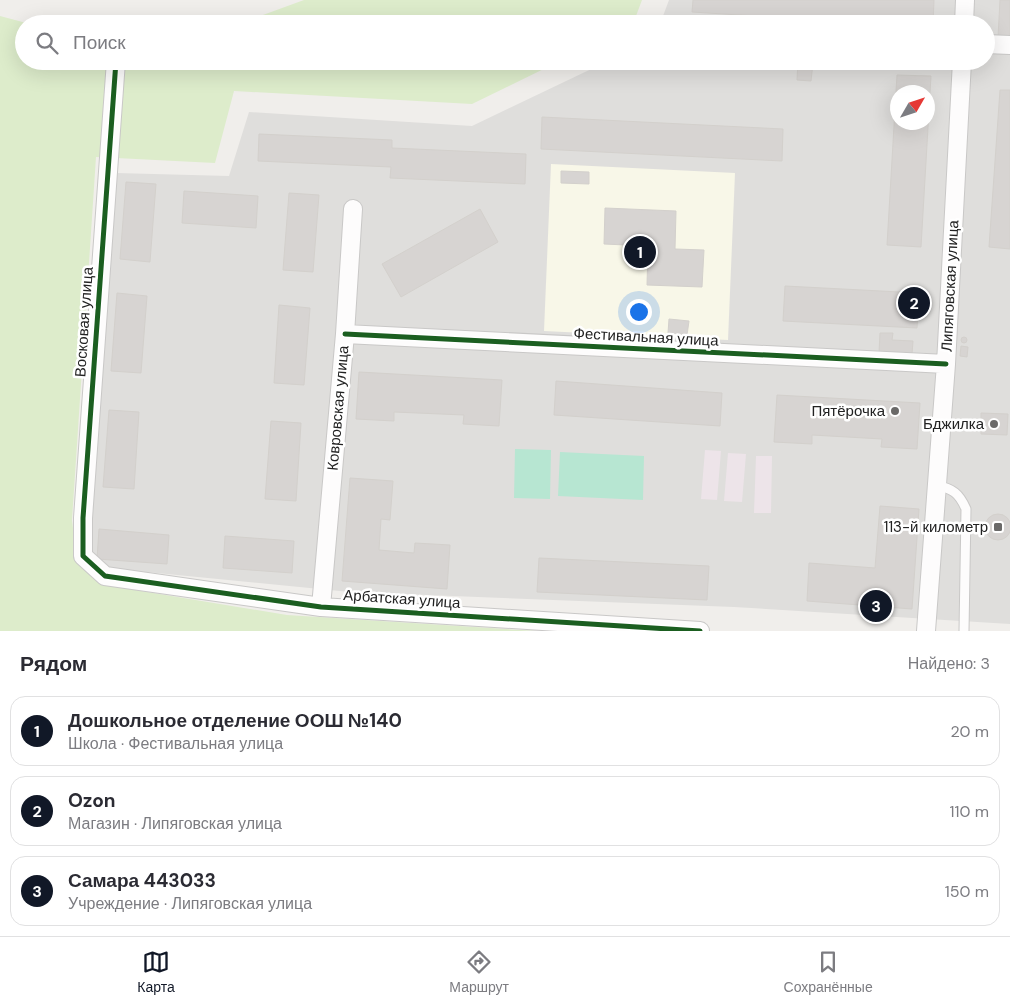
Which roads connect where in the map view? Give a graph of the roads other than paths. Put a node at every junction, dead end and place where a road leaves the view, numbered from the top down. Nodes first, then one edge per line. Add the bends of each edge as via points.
1 (965, 0) edge
2 (964, 15) edge
3 (995, 44) edge
4 (1010, 45) edge
5 (115, 70) edge
6 (962, 70) edge
7 (353, 209) dead end
8 (345, 334) junction
9 (946, 364) junction
10 (936, 485) junction
11 (105, 576) joint
12 (321, 607) junction
13 (700, 631) edge
14 (926, 631) edge
15 (964, 631) edge

1 - 2 street
3 - 4 street
5 - 11 street, Восковая улица via 83,518 83,556
6 - 9 street, Липяговская улица
7 - 8 street, Ковровская улица
8 - 9 street, Фестивальная улица
8 - 12 street, Ковровская улица
9 - 10 street, Липяговская улица
10 - 14 street, Липяговская улица
10 - 15 lane via 952,489 961,496 966,510
11 - 12 street, Арбатская улица
12 - 13 street, Арбатская улица

